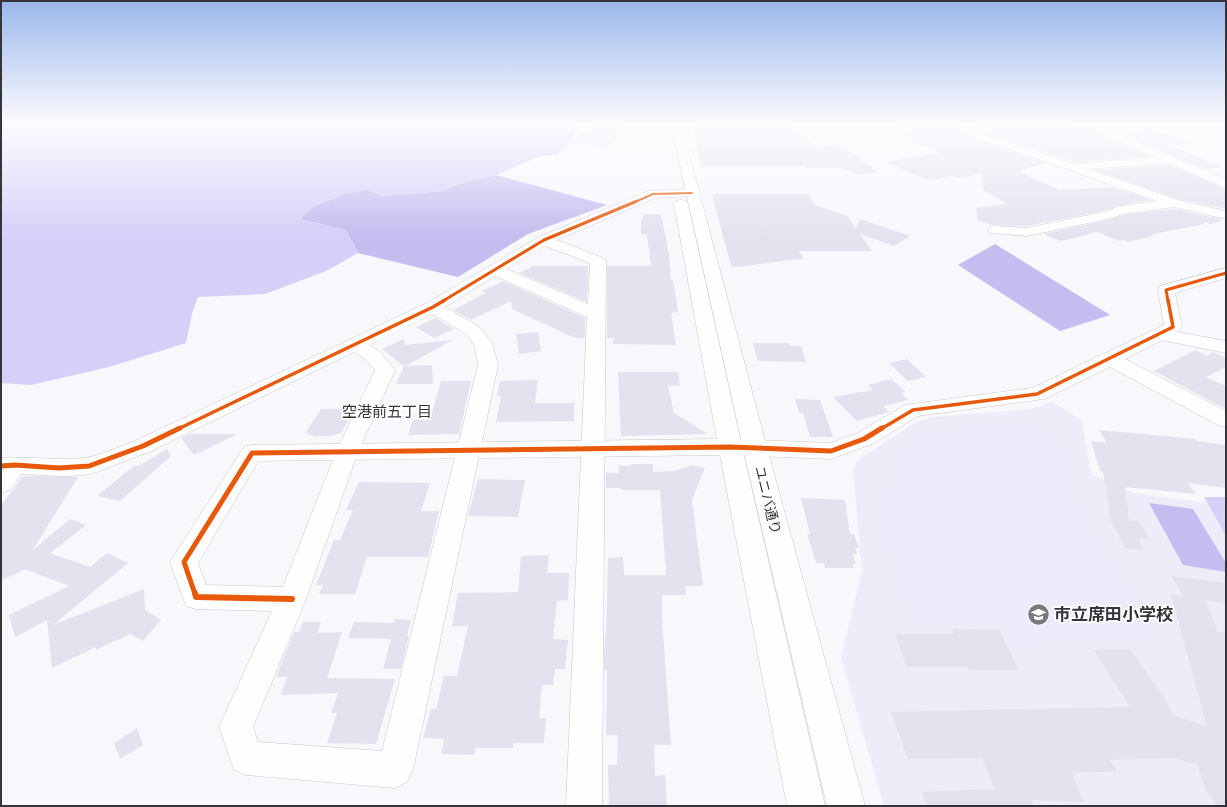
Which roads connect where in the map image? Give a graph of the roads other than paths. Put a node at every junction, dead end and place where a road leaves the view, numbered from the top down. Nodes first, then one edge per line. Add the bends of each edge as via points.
1 (676, 162) edge
2 (681, 162) edge
3 (1056, 162) edge
4 (1146, 162) edge
5 (1173, 162) edge
6 (1072, 167) junction
7 (1226, 184) edge
8 (685, 193) junction
9 (1174, 203) junction
10 (1226, 215) edge
11 (995, 230) dead end
12 (544, 240) junction
13 (494, 270) junction
14 (1226, 273) edge
15 (433, 307) junction
16 (596, 314) junction
17 (1159, 334) junction
18 (353, 344) junction
19 (1226, 347) edge
20 (1110, 360) junction
21 (1226, 420) edge
22 (730, 447) junction
23 (755, 448) junction
24 (592, 449) junction
25 (468, 450) junction
26 (348, 452) junction
27 (252, 453) joint
28 (8, 465) edge
29 (1, 484) edge
30 (292, 599) junction
31 (584, 806) edge
32 (806, 806) edge
33 (846, 806) edge

1 - 8 street, ユニバ通り
2 - 8 street, ユニバ通り
3 - 6 street
4 - 6 street
5 - 7 street
6 - 9 street
8 - 12 street via 653,194
8 - 22 street, ユニバ通り
8 - 23 street, ユニバ通り
9 - 10 street
9 - 11 street via 1120,210 1112,214 1027,232
12 - 13 street
12 - 16 street via 598,261
13 - 15 street
13 - 16 street
14 - 17 street via 1166,290 1174,327
15 - 18 street
15 - 25 street via 472,330 483,343 488,365
16 - 24 street
17 - 19 street
17 - 20 street
18 - 26 street via 372,355 385,370
18 - 28 street via 143,446 89,466 59,468
20 - 21 street
20 - 23 street via 1037,394 912,410 864,439 831,451
22 - 23 street
22 - 24 street
22 - 32 street, ユニバ通り
23 - 33 street, ユニバ通り
24 - 25 street
24 - 31 street
25 - 26 street
25 - 30 street via 395,770 246,758 236,727
26 - 27 street
26 - 30 street
27 - 30 street via 184,562 196,597
28 - 29 street

